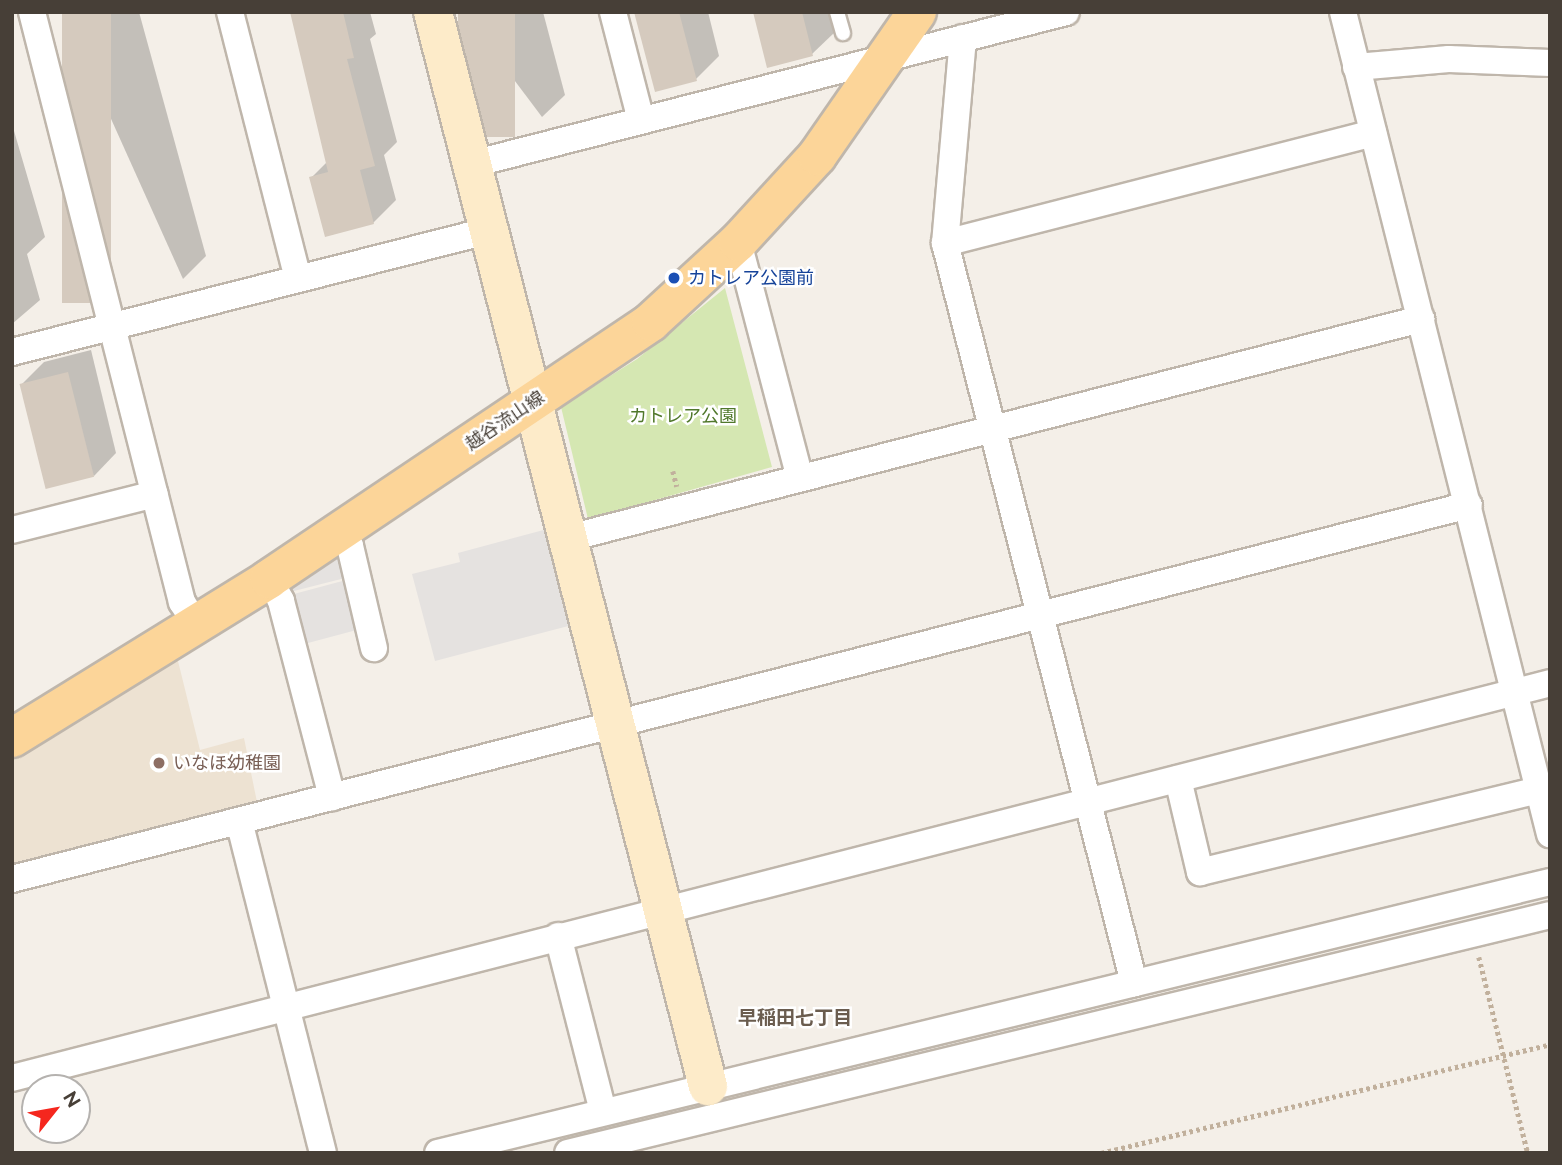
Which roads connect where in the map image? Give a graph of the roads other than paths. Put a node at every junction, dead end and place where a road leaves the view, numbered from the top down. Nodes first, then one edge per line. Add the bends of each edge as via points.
1 (32, 12) edge
2 (230, 12) edge
3 (433, 12) edge
4 (613, 12) edge
5 (837, 12) edge
6 (917, 12) edge
7 (1066, 12) edge
8 (1343, 12) edge
9 (843, 33) dead end
10 (963, 38) junction
11 (887, 61) junction
12 (1550, 63) edge
13 (1356, 67) junction
14 (641, 120) junction
15 (1373, 133) junction
16 (472, 163) junction
17 (488, 231) junction
18 (738, 242) junction
19 (945, 243) junction
20 (298, 278) junction
21 (1421, 319) junction
22 (113, 327) junction
23 (12, 352) edge
24 (533, 403) junction
25 (993, 431) junction
26 (800, 478) junction
27 (155, 494) junction
28 (1469, 505) junction
29 (12, 530) edge
30 (340, 531) junction
31 (569, 538) junction
32 (269, 579) junction
33 (1040, 614) junction
34 (197, 626) junction
35 (374, 648) dead end
36 (1550, 683) edge
37 (1515, 692) junction
38 (615, 724) junction
39 (12, 738) edge
40 (1178, 779) junction
41 (1539, 790) junction
42 (332, 797) junction
43 (1088, 802) junction
44 (239, 821) junction
45 (1550, 834) edge
46 (12, 879) edge
47 (1550, 882) edge
48 (664, 911) junction
49 (1550, 915) edge
50 (558, 936) junction
51 (1134, 983) junction
52 (286, 1008) junction
53 (12, 1078) edge
54 (708, 1086) junction
55 (603, 1111) junction
56 (323, 1153) edge
57 (438, 1153) edge
58 (568, 1153) edge

1 - 22 street
2 - 20 street
3 - 16 street
4 - 14 street
5 - 9 lane
6 - 11 main road, 越谷流山線
7 - 10 street
8 - 13 street
10 - 11 street
10 - 19 street
11 - 14 street
11 - 18 main road, 越谷流山線 via 817,156
12 - 13 street via 1449,59
13 - 15 street
14 - 16 street
15 - 19 street
15 - 21 street
16 - 17 street
17 - 20 street
17 - 24 street
18 - 24 main road, 越谷流山線 via 651,322
18 - 26 street
19 - 25 street
20 - 22 street
21 - 25 street
21 - 28 street
22 - 23 street
22 - 27 street
24 - 30 main road, 越谷流山線
24 - 31 street
25 - 26 street
25 - 33 street
26 - 31 street
27 - 29 street
27 - 34 street via 182,601
28 - 33 street
28 - 37 street
30 - 32 main road, 越谷流山線
30 - 35 street via 350,546
31 - 38 street via 572,597
32 - 34 main road, 越谷流山線
32 - 42 street via 281,601
33 - 38 street
33 - 43 street
34 - 39 main road, 越谷流山線
36 - 37 street
37 - 40 street
37 - 41 street
38 - 42 street
38 - 48 street
40 - 41 street via 1200,872
40 - 43 street
41 - 45 street
42 - 44 street
43 - 48 street
43 - 51 street
44 - 46 street
44 - 52 street
47 - 51 street
48 - 50 street
48 - 54 street
49 - 58 street
50 - 52 street
50 - 55 street
51 - 54 street
52 - 53 street
52 - 56 street
54 - 55 street
55 - 57 street

